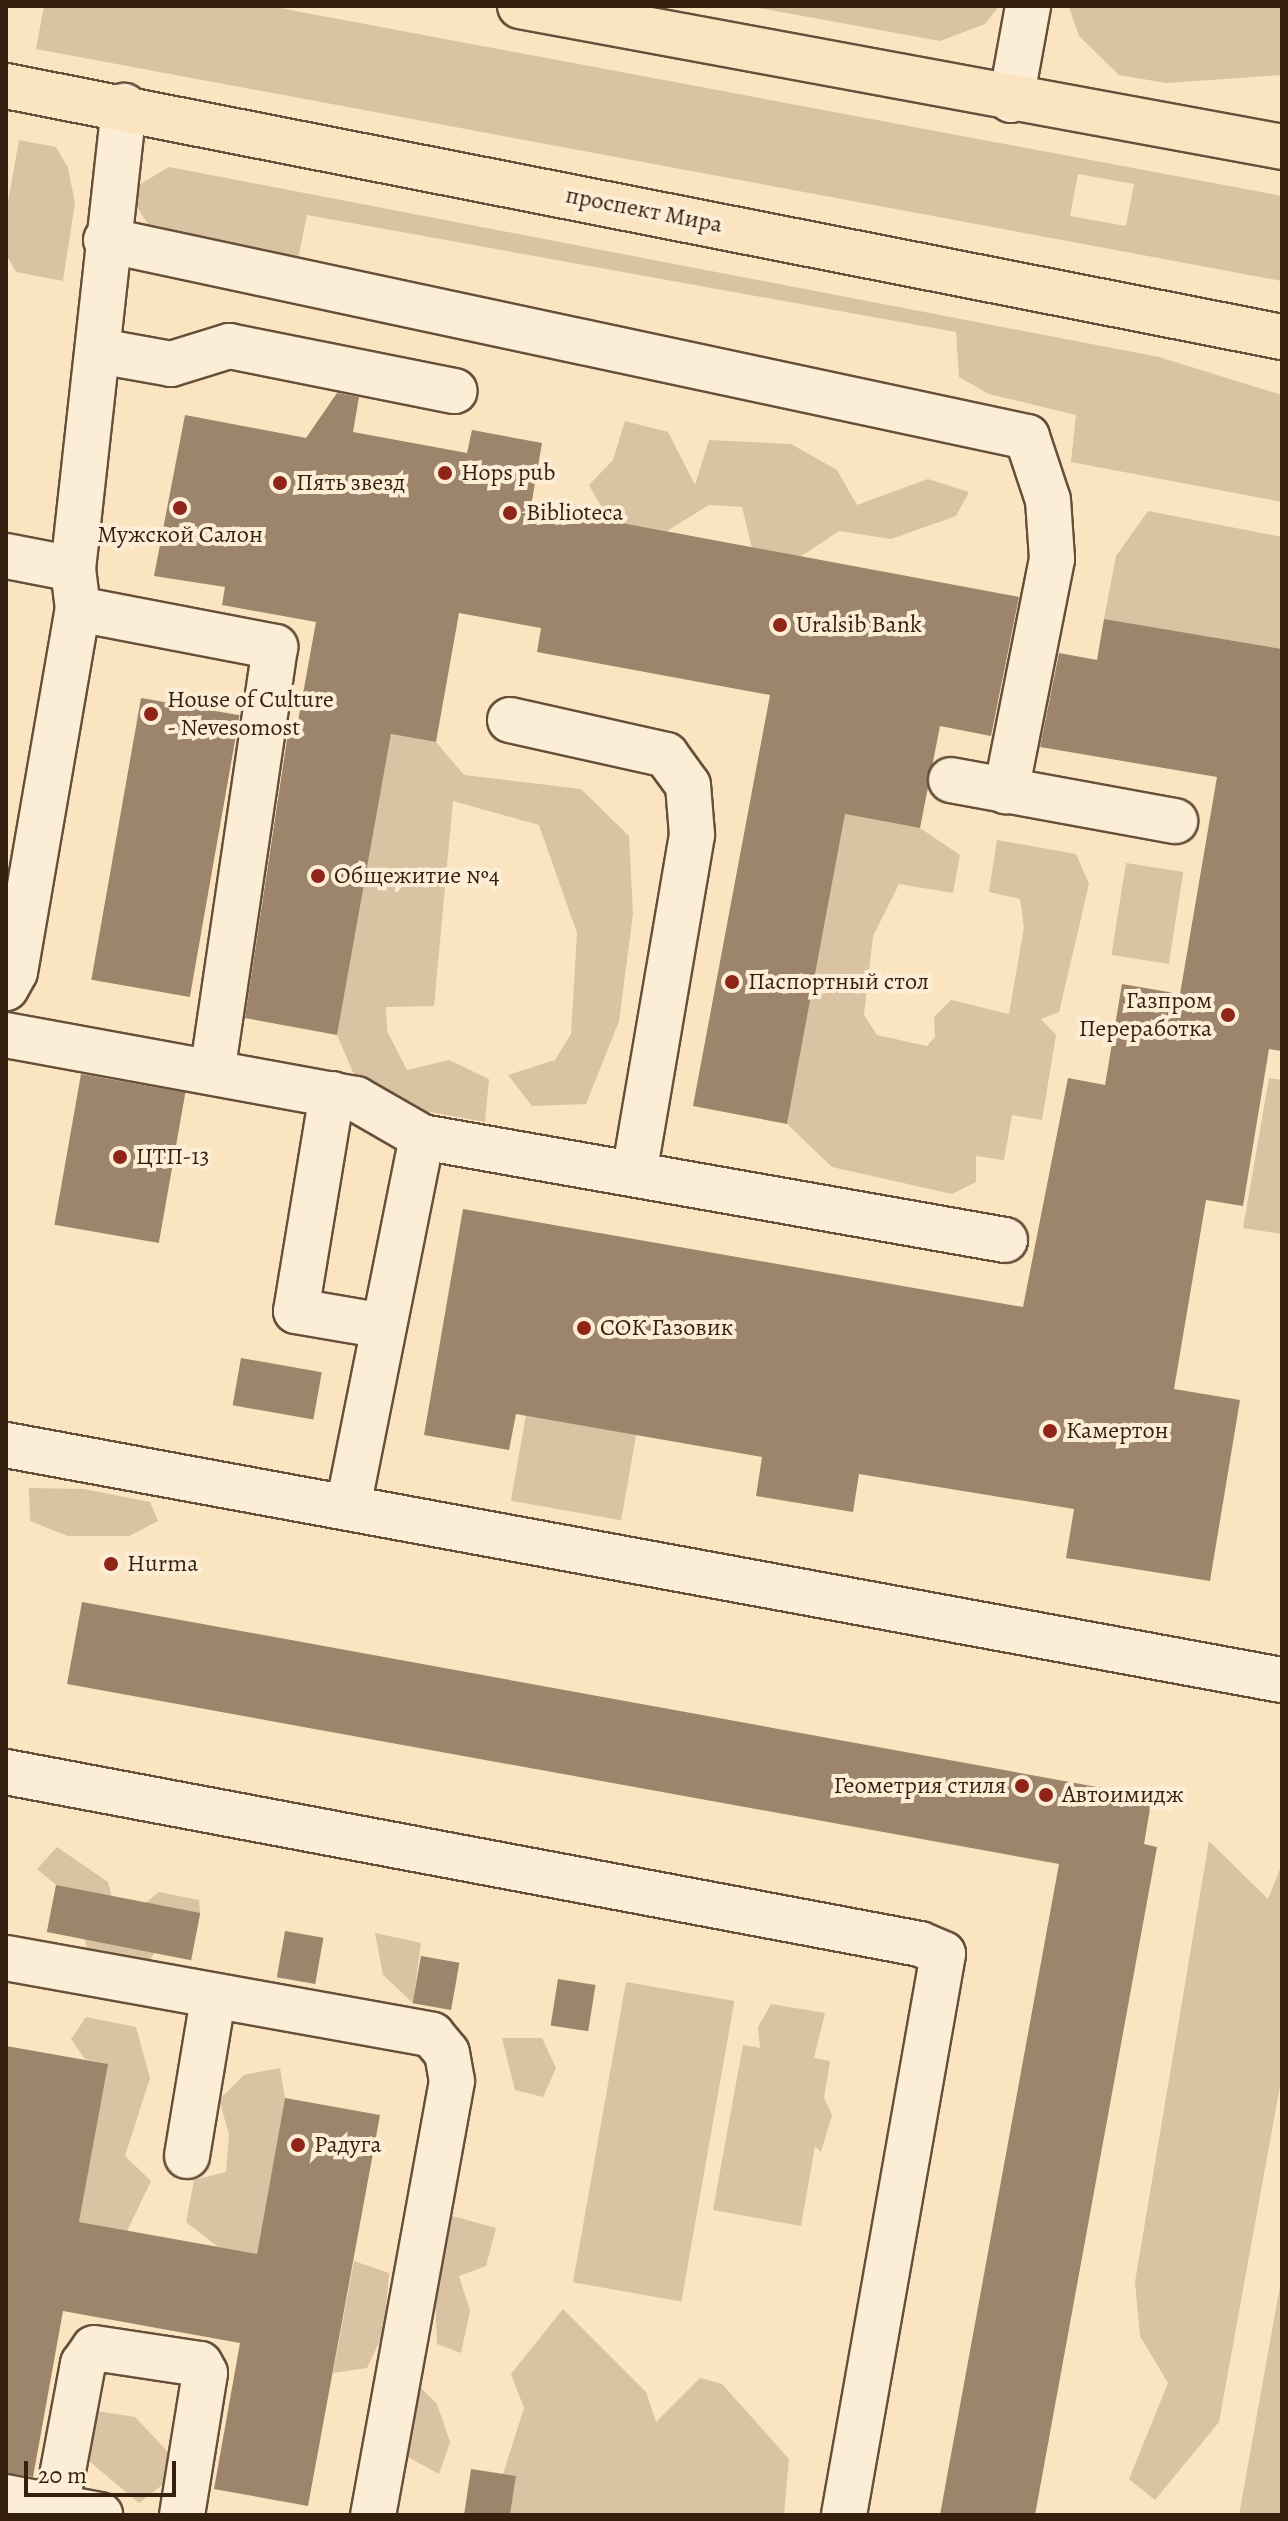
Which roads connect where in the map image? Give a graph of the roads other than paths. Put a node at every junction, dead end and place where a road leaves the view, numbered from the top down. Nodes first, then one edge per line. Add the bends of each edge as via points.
1 (520, 6) edge
2 (1028, 6) edge
3 (6, 86) edge
4 (1011, 100) junction
5 (124, 106) junction
6 (1282, 147) edge
7 (106, 240) junction
8 (1282, 337) edge
9 (99, 351) junction
10 (455, 391) dead end
11 (6, 556) edge
12 (75, 589) junction
13 (510, 720) dead end
14 (951, 780) dead end
15 (1006, 791) junction
16 (1175, 821) dead end
17 (6, 988) edge
18 (6, 1035) edge
19 (212, 1072) junction
20 (332, 1094) junction
21 (422, 1137) junction
22 (634, 1174) junction
23 (1005, 1240) dead end
24 (384, 1326) junction
25 (6, 1445) edge
26 (348, 1507) junction
27 (1282, 1680) edge
28 (6, 1772) edge
29 (6, 1958) edge
30 (213, 1999) junction
31 (187, 2156) dead end
32 (6, 2497) edge
33 (56, 2508) junction
34 (100, 2515) edge
35 (182, 2515) edge
36 (373, 2515) edge
37 (844, 2515) edge

1 - 4 main road
2 - 4 lane
3 - 5 main road, проспект Мира
4 - 6 main road
5 - 7 lane
5 - 8 main road, проспект Мира
7 - 9 lane
7 - 15 lane via 1027,437 1048,500 1052,559
9 - 10 lane via 171,364 229,346
9 - 12 lane
11 - 12 lane
12 - 17 lane via 15,972
12 - 19 lane via 275,647
13 - 22 lane via 666,755 688,785 692,835
14 - 15 lane
15 - 16 lane
18 - 19 lane
19 - 20 lane
20 - 21 lane via 356,1099
20 - 24 lane via 296,1311
21 - 22 lane
21 - 24 lane
22 - 23 lane
24 - 26 lane
25 - 26 lane
26 - 27 lane
28 - 37 lane via 920,1944 943,1954 943,1983
29 - 30 lane
30 - 31 lane
30 - 36 lane via 432,2035 447,2053 452,2081
32 - 33 lane
33 - 34 lane
33 - 35 lane via 83,2364 94,2348 200,2364 205,2373

